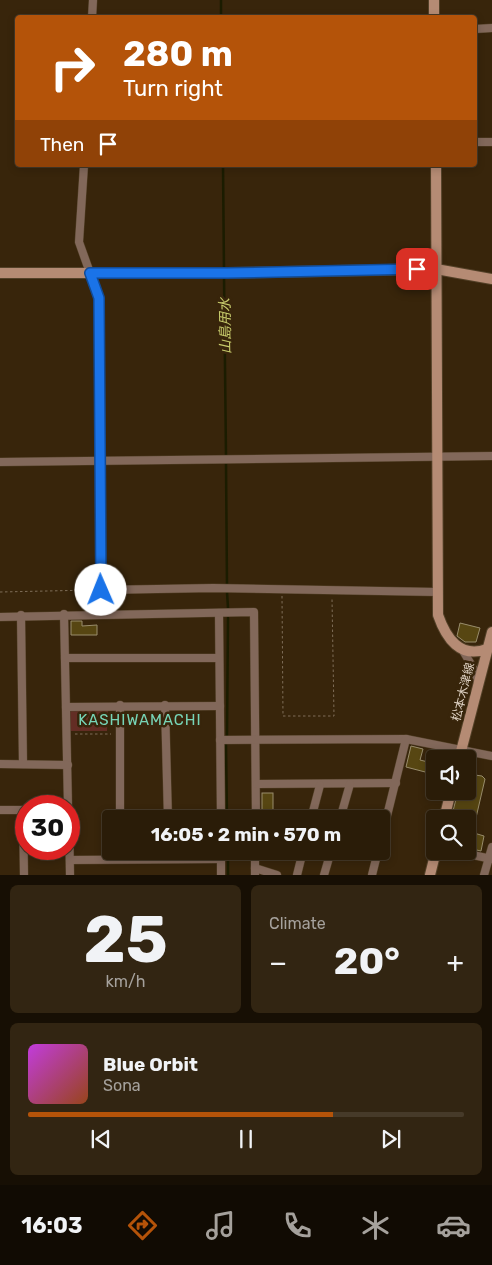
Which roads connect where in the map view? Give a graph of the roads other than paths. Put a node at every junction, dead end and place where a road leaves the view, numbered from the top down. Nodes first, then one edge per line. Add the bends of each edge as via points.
1 (93, 0) edge
2 (434, 0) edge
3 (92, 15) edge
4 (434, 15) edge
5 (492, 28) edge
6 (477, 29) edge
7 (477, 142) edge
8 (492, 142) edge
9 (84, 167) edge
10 (436, 167) edge
11 (436, 269) junction
12 (0, 273) edge
13 (90, 273) junction
14 (492, 279) edge
15 (492, 456) edge
16 (436, 458) junction
17 (100, 460) junction
18 (0, 462) edge
19 (437, 592) junction
20 (219, 613) junction
21 (64, 614) junction
22 (21, 615) junction
23 (0, 617) edge
24 (492, 632) edge
25 (487, 649) junction
26 (463, 651) junction
27 (65, 658) junction
28 (219, 658) junction
29 (478, 685) junction
30 (120, 705) junction
31 (165, 705) junction
32 (220, 706) junction
33 (66, 707) junction
34 (256, 739) junction
35 (406, 739) junction
36 (220, 740) junction
37 (446, 750) edge
38 (462, 750) edge
39 (476, 755) edge
40 (492, 756) edge
41 (0, 764) edge
42 (23, 764) junction
43 (68, 765) junction
44 (396, 783) junction
45 (257, 784) junction
46 (320, 784) junction
47 (350, 784) junction
48 (68, 795) edge
49 (0, 810) edge
50 (15, 810) edge
51 (120, 810) edge
52 (168, 810) edge
53 (221, 810) edge
54 (256, 810) edge
55 (313, 810) edge
56 (343, 810) edge
57 (389, 810) edge
58 (492, 847) edge
59 (476, 856) edge
60 (102, 857) edge
61 (80, 859) edge
62 (490, 859) edge
63 (24, 860) edge
64 (70, 860) edge
65 (221, 860) edge
66 (301, 860) edge
67 (328, 860) edge
68 (376, 860) edge
69 (434, 860) edge
70 (255, 871) edge
71 (24, 875) edge
72 (70, 875) edge
73 (221, 875) edge
74 (277, 875) edge
75 (297, 875) edge
76 (324, 875) edge
77 (372, 875) edge
78 (430, 875) edge
79 (484, 875) edge

1 - 3 street
2 - 4 street
5 - 6 street
7 - 8 street
9 - 13 street via 79,242
10 - 11 street
11 - 13 street
11 - 14 street
11 - 16 street
12 - 13 street
13 - 17 street via 99,298
15 - 16 street
16 - 17 street
16 - 19 street
17 - 18 street
17 - 19 street via 101,590
19 - 26 street via 438,615 443,631
20 - 21 street
20 - 28 street
20 - 34 street via 254,612
21 - 22 street
21 - 27 street
22 - 23 street
22 - 42 street
24 - 25 street, 松本木津線
25 - 26 street via 478,653
25 - 29 street, 松本木津線
26 - 29 street via 474,669
27 - 28 street
27 - 33 street
28 - 32 street
29 - 38 street, 松本木津線
30 - 31 street
30 - 33 street
30 - 51 street
31 - 32 street
31 - 52 street
32 - 36 street
33 - 43 street
34 - 35 street
34 - 36 street
34 - 45 street
35 - 37 street
35 - 44 street
36 - 53 street
39 - 40 street
41 - 42 street
42 - 43 street
43 - 48 street
44 - 47 street
44 - 57 street
45 - 46 street
45 - 54 street
46 - 47 street
46 - 55 street
47 - 56 street
49 - 50 street
58 - 62 street
59 - 62 street
60 - 61 street
62 - 79 street
63 - 71 street
64 - 72 street
65 - 73 street
66 - 75 street
67 - 76 street
68 - 77 street
69 - 78 street
70 - 74 street

